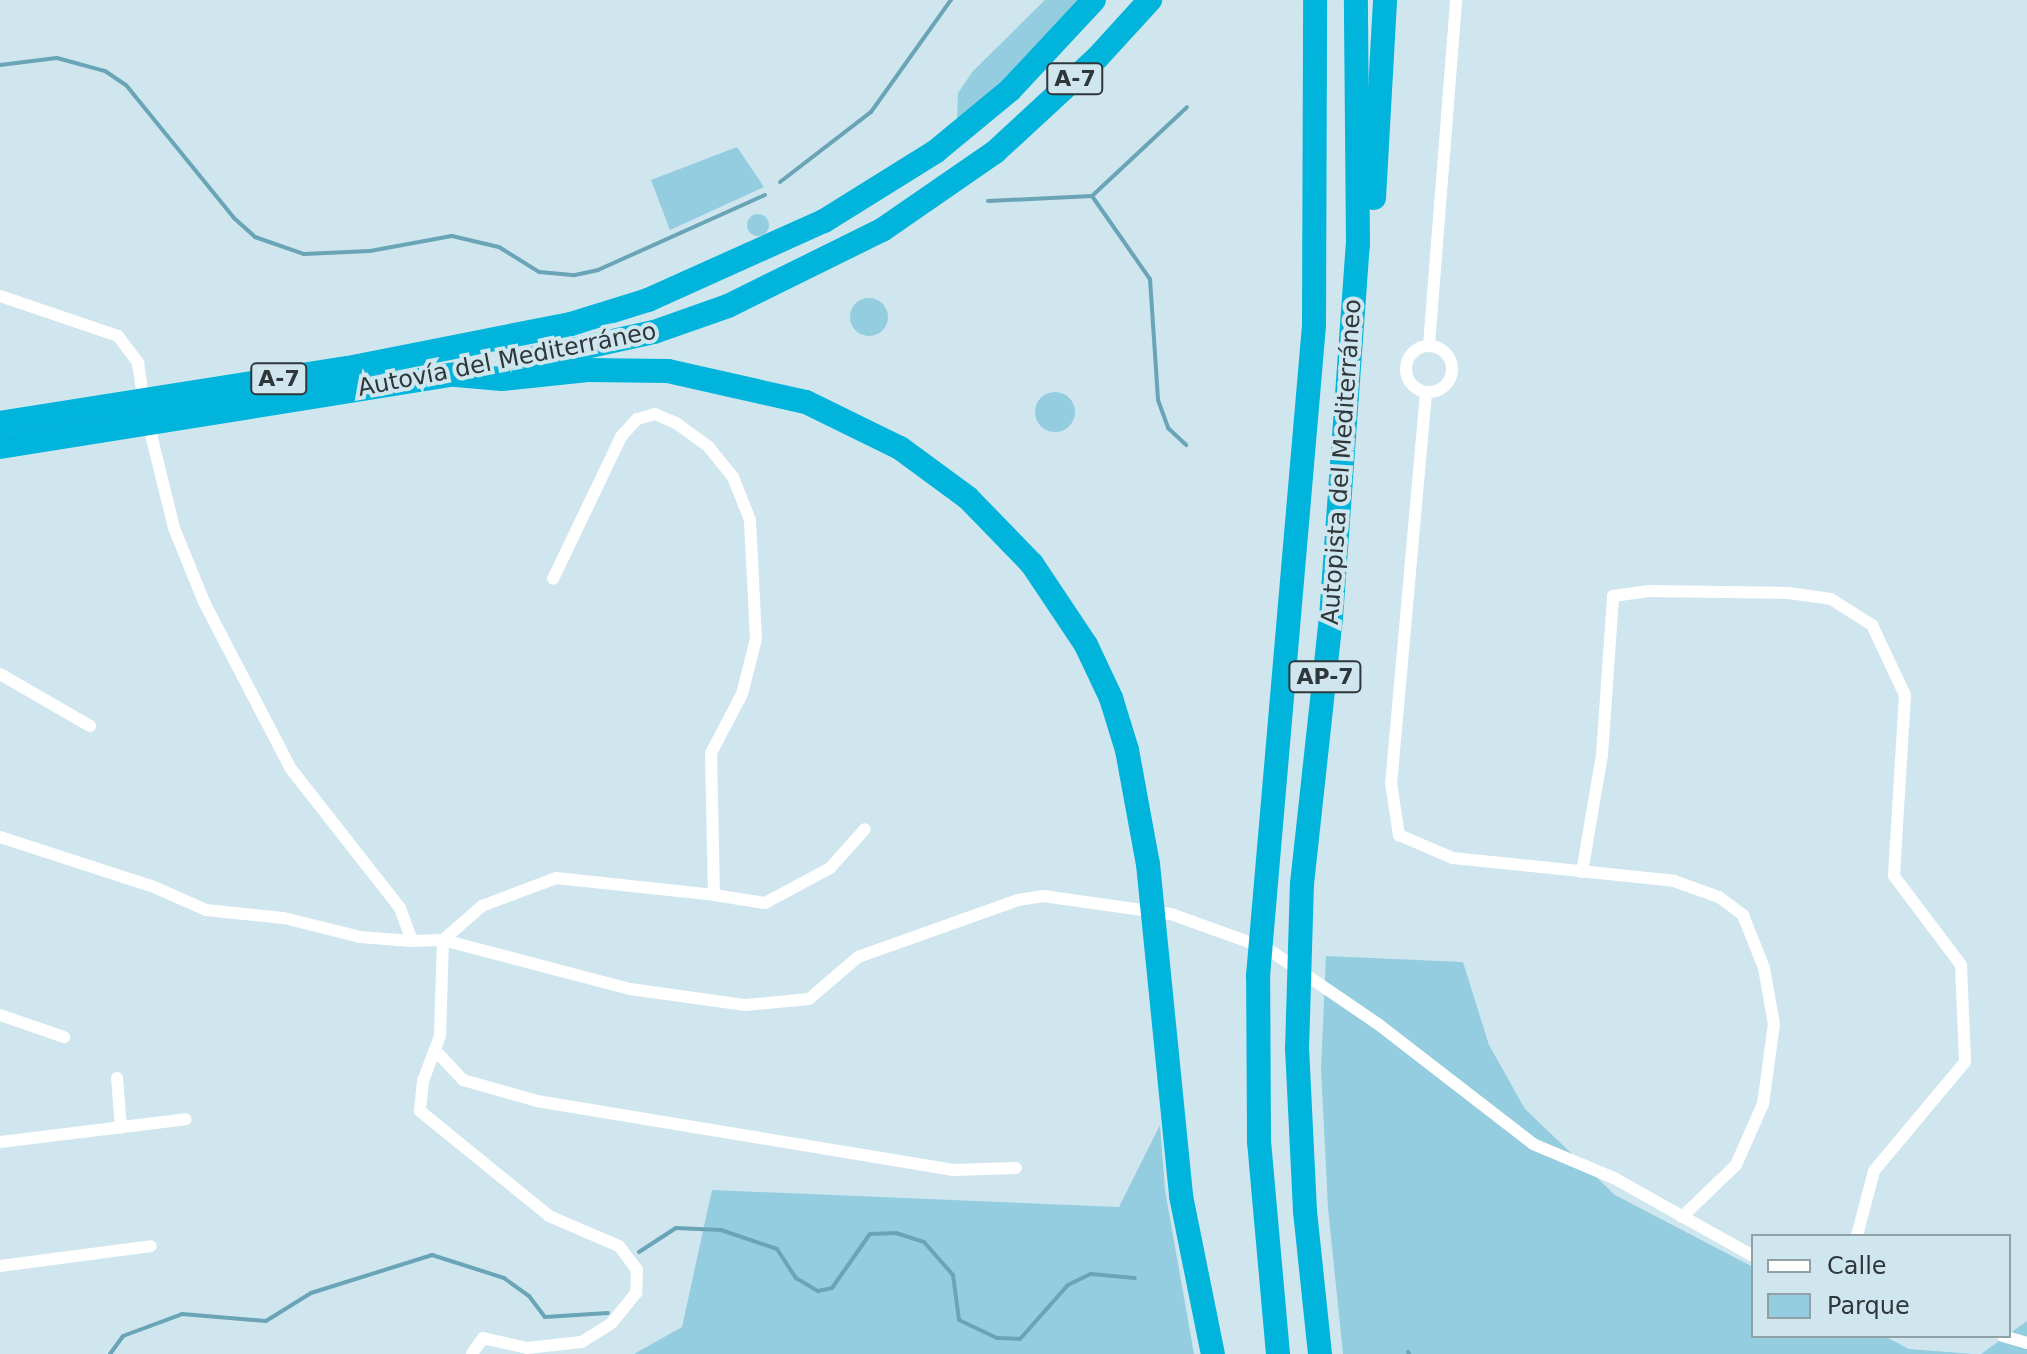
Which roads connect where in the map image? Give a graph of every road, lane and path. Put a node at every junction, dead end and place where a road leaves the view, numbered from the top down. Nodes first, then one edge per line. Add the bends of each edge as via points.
1 (1094, 0) edge
2 (1150, 0) edge
3 (1315, 0) edge
4 (1356, 0) edge
5 (1385, 0) edge
6 (1456, 0) edge
7 (0, 296) edge
8 (1429, 345) junction
9 (456, 375) junction
10 (1426, 393) junction
11 (0, 423) edge
12 (6, 447) edge
13 (553, 579) dead end
14 (1331, 618) junction
15 (0, 674) edge
16 (90, 726) dead end
17 (865, 829) dead end
18 (0, 837) edge
19 (1582, 872) junction
20 (714, 895) junction
21 (443, 940) junction
22 (412, 941) junction
23 (4, 1017) edge
24 (0, 1030) edge
25 (64, 1037) dead end
26 (435, 1050) junction
27 (117, 1078) dead end
28 (186, 1119) dead end
29 (121, 1128) junction
30 (0, 1142) edge
31 (1016, 1168) dead end
32 (1682, 1217) junction
33 (1858, 1234) edge
34 (151, 1246) dead end
35 (1751, 1255) edge
36 (0, 1266) edge
37 (472, 1354) edge
38 (1213, 1354) edge
39 (1278, 1354) edge
40 (1320, 1354) edge

1 - 11 highway, Autovía del Mediterráneo / A-7 via 1043,58 972,122 863,199 785,241 648,300 556,327 348,368
2 - 9 highway, Autovía del Mediterráneo / A-7 via 1097,58 995,152 882,230 836,255 728,306 631,338
3 - 39 highway, Autopista del Mediterráneo / AP-7 via 1314,325 1258,979 1262,1190
4 - 14 highway, Autopista del Mediterráneo / AP-7 via 1358,245
5 - 14 highway via 1348,549
6 - 8 street
7 - 22 street via 118,336 138,363 174,528 204,602 291,769 400,908
8 - 10 street via 1415,350 1405,369 1414,387
8 - 10 street via 1446,352 1452,374 1438,391
9 - 12 highway, Autovía del Mediterráneo / A-7
9 - 38 highway via 502,379 588,370 668,371 806,402 900,448 968,498 1032,564 1086,645 1111,698 1127,750 1148,864 1181,1196
10 - 19 street via 1391,783 1399,835 1453,858
13 - 20 street via 621,437 637,419 655,414 676,423 709,447 733,477 750,520 756,639 742,694 711,753
14 - 40 highway, Autopista del Mediterráneo / AP-7 via 1302,884 1297,1050 1305,1211
15 - 16 street
17 - 20 street via 830,868 765,903
18 - 22 street via 154,887 206,910
19 - 32 street via 1674,881 1719,897 1743,915 1764,968 1774,1024 1763,1104 1736,1165
19 - 33 street via 1602,755 1613,596 1649,591 1789,593 1831,599 1872,625 1905,695 1894,876 1961,965 1965,1062 1874,1171
20 - 21 street via 556,878 482,906
21 - 22 street
21 - 26 street
21 - 32 street via 630,989 746,1005 809,999 858,957 1018,900 1043,896 1171,914 1218,928 1305,971 1533,1144 1614,1178
23 - 24 street
23 - 25 street
26 - 31 street via 463,1080 537,1101 952,1170
26 - 37 street via 420,1111 549,1216 619,1246 637,1270 636,1293 612,1323 581,1342 527,1348 483,1338
27 - 29 street
28 - 29 street
29 - 30 street
32 - 35 street
34 - 36 street

